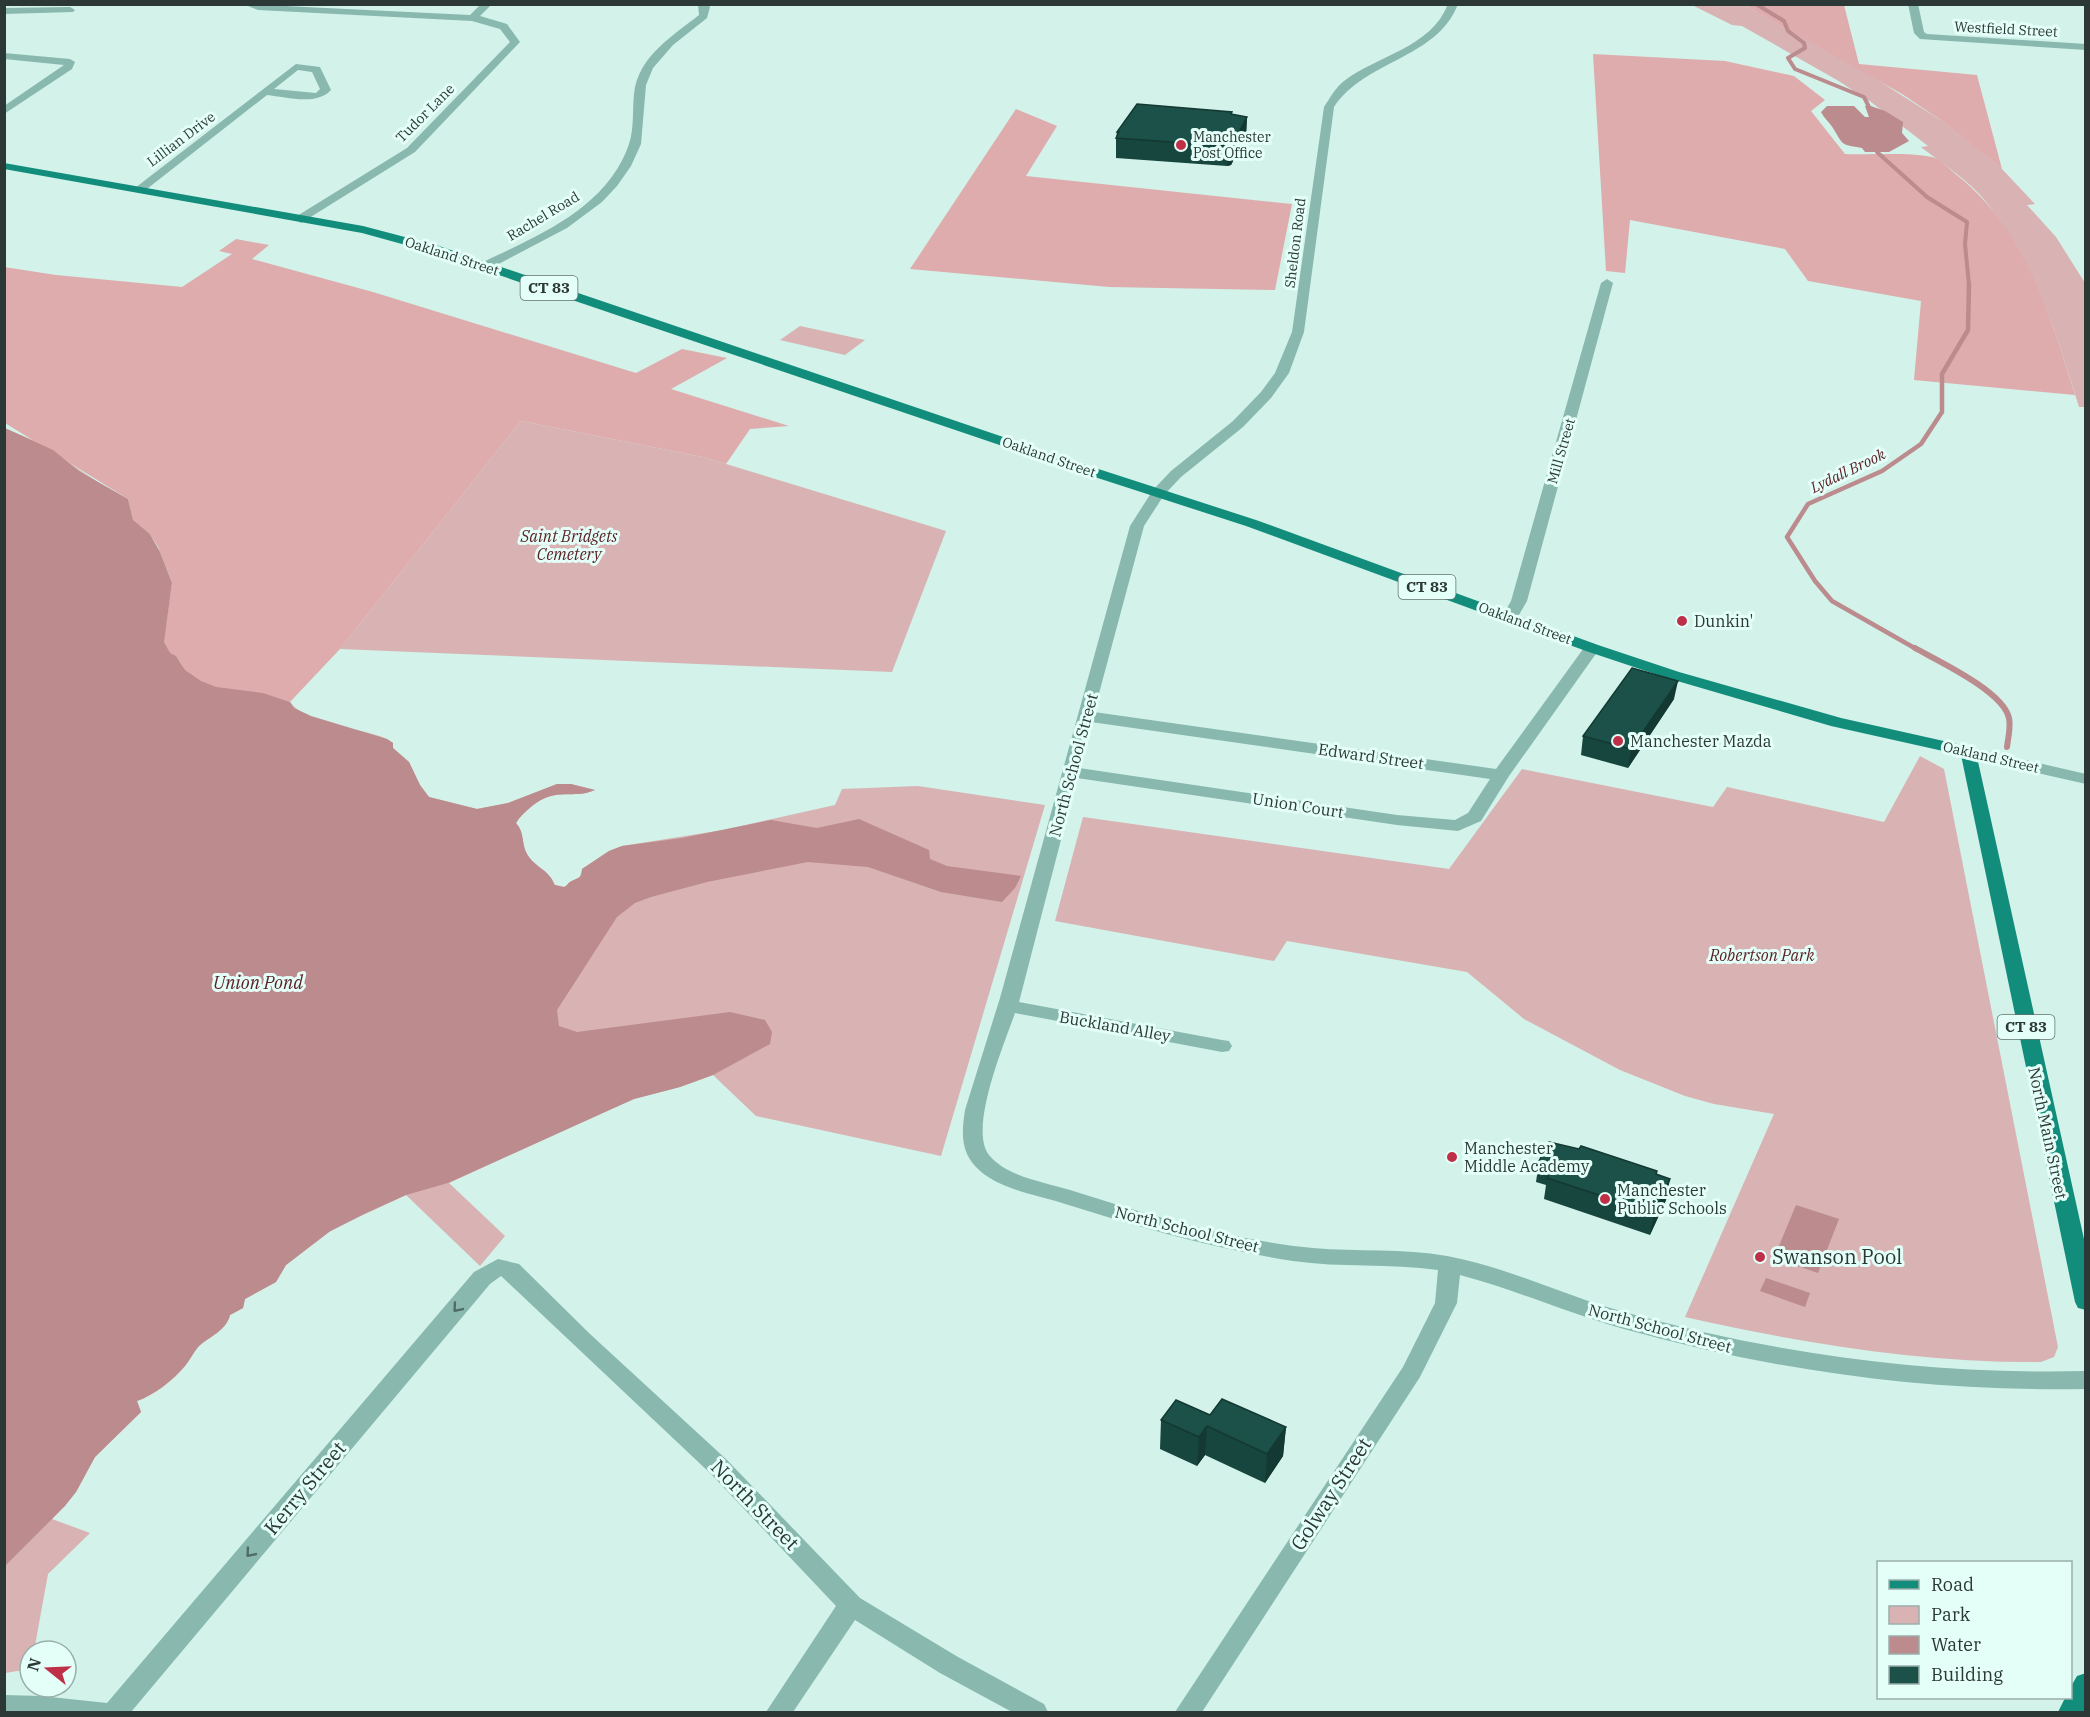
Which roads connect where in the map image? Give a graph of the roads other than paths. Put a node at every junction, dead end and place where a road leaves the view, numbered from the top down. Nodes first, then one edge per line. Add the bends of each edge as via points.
1 (248, 4) edge
2 (487, 4) edge
3 (703, 4) edge
4 (1453, 4) edge
5 (1913, 4) edge
6 (4, 10) edge
7 (70, 10) dead end
8 (472, 18) junction
9 (2085, 47) edge
10 (4, 56) edge
11 (266, 92) junction
12 (4, 111) edge
13 (4, 166) edge
14 (139, 190) junction
15 (301, 219) junction
16 (485, 266) junction
17 (1607, 283) dead end
18 (1158, 493) junction
19 (1510, 617) junction
20 (1592, 648) junction
21 (1086, 716) junction
22 (1969, 752) junction
23 (1071, 772) junction
24 (1501, 775) junction
25 (2085, 779) edge
26 (1008, 1006) junction
27 (1222, 1046) dead end
28 (1450, 1265) junction
29 (498, 1267) joint
30 (2085, 1302) edge
31 (2085, 1380) edge
32 (851, 1605) junction
33 (2085, 1684) edge
34 (4, 1706) edge
35 (100, 1713) edge
36 (116, 1713) edge
37 (779, 1713) edge
38 (1035, 1713) edge
39 (1188, 1713) edge
40 (2071, 1713) edge

1 - 8 street, Tudor Lane via 258,8
2 - 8 street
3 - 16 street, Rachel Road via 705,16 653,60 643,78 637,140 613,184 567,223
4 - 18 street, Sheldon Road via 1444,25 1427,39 1349,82 1329,107 1298,332 1290,355 1266,395
5 - 9 street, Westfield Street via 1919,33 1924,37
6 - 7 street
8 - 15 street, Tudor Lane via 503,25 512,33 514,42 411,150
10 - 12 street via 70,62
11 - 11 street, Lillian Drive via 296,67 316,69 326,90 318,96
11 - 14 street, Lillian Drive
13 - 14 main road, Oakland Street / CT 83
14 - 15 main road, Oakland Street / CT 83
15 - 16 main road, Oakland Street / CT 83 via 397,238
16 - 18 main road, Oakland Street / CT 83
17 - 19 street, Mill Street via 1519,601
18 - 19 main road, Oakland Street / CT 83
18 - 21 street, North School Street via 1137,526
19 - 20 main road, Oakland Street / CT 83
20 - 22 main road, Oakland Street / CT 83 via 1837,722
20 - 24 street
21 - 23 street, North School Street
21 - 24 street, Edward Street
22 - 25 street, Oakland Street
22 - 30 main road, North Main Street / CT 83
23 - 24 street, Union Court via 1458,826 1475,817
23 - 26 street, North School Street
26 - 27 street, Buckland Alley
26 - 28 street, North School Street via 973,1128 973,1145 991,1170 1087,1204 1215,1239 1295,1254
28 - 31 street, North School Street via 1622,1320 1774,1356 1945,1377
28 - 39 street, Golway Street via 1446,1303 1412,1371
29 - 32 street, North Street via 511,1270 719,1467
29 -> 36 street, Kerry Street via 482,1278
32 - 37 street
32 - 38 street, North Street
33 - 40 main road
34 - 35 street

